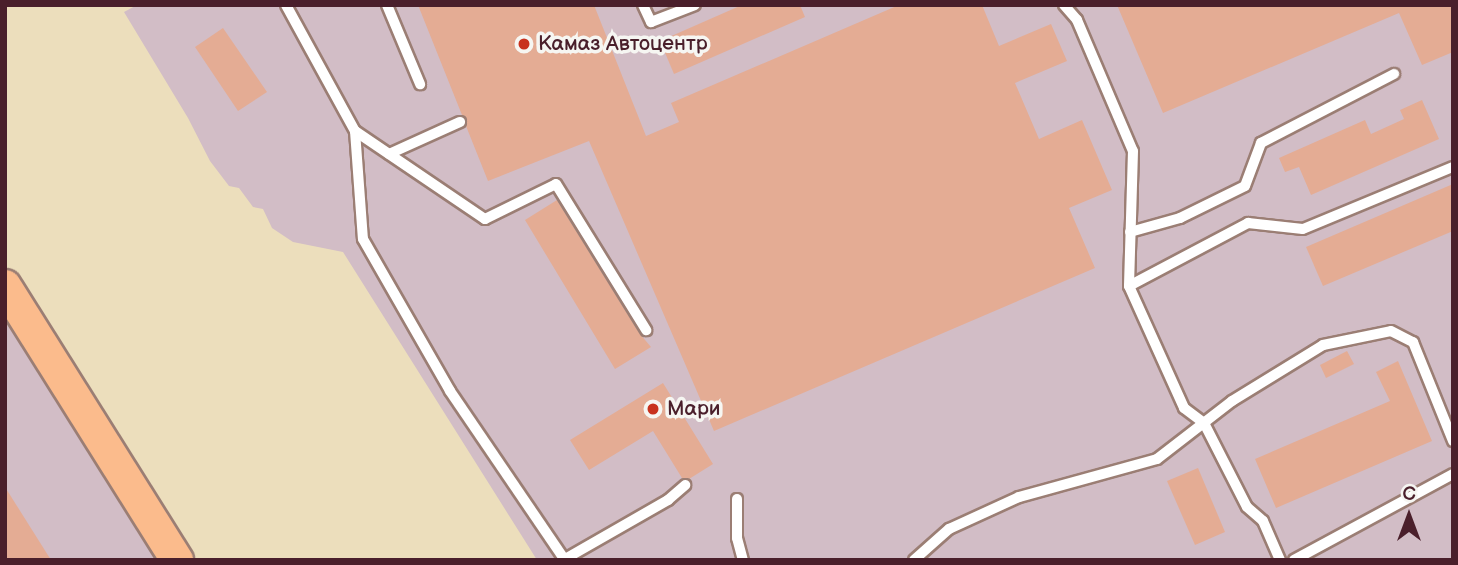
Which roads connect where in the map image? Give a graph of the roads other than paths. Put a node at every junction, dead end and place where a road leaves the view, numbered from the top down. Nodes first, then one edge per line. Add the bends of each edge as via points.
1 (286, 5) edge
2 (387, 5) edge
3 (643, 5) edge
4 (695, 5) edge
5 (1064, 5) edge
6 (1394, 74) dead end
7 (420, 84) dead end
8 (460, 122) dead end
9 (355, 131) junction
10 (389, 154) junction
11 (1453, 167) edge
12 (1130, 232) junction
13 (5, 286) edge
14 (1129, 286) junction
15 (646, 330) dead end
16 (1204, 423) junction
17 (1453, 441) edge
18 (1453, 474) edge
19 (685, 485) dead end
20 (737, 499) dead end
21 (177, 560) edge
22 (565, 560) edge
23 (743, 560) edge
24 (914, 560) edge
25 (1280, 560) edge
26 (1293, 560) edge

1 - 9 lane
2 - 7 lane
3 - 4 lane via 651,22
5 - 12 lane via 1077,20 1133,151
6 - 12 lane via 1261,143 1245,186 1180,218
8 - 10 lane
9 - 10 lane
9 - 22 lane via 363,239 450,391
10 - 15 lane via 485,219 556,184
11 - 14 lane via 1303,229 1248,223
12 - 14 lane
13 - 21 main road
14 - 16 lane via 1184,408
16 - 17 lane via 1323,345 1391,331 1413,342
16 - 24 lane via 1157,458 1019,496 949,529
16 - 25 lane via 1247,507 1263,521
18 - 26 lane
19 - 22 lane via 668,500
20 - 23 lane via 737,538

